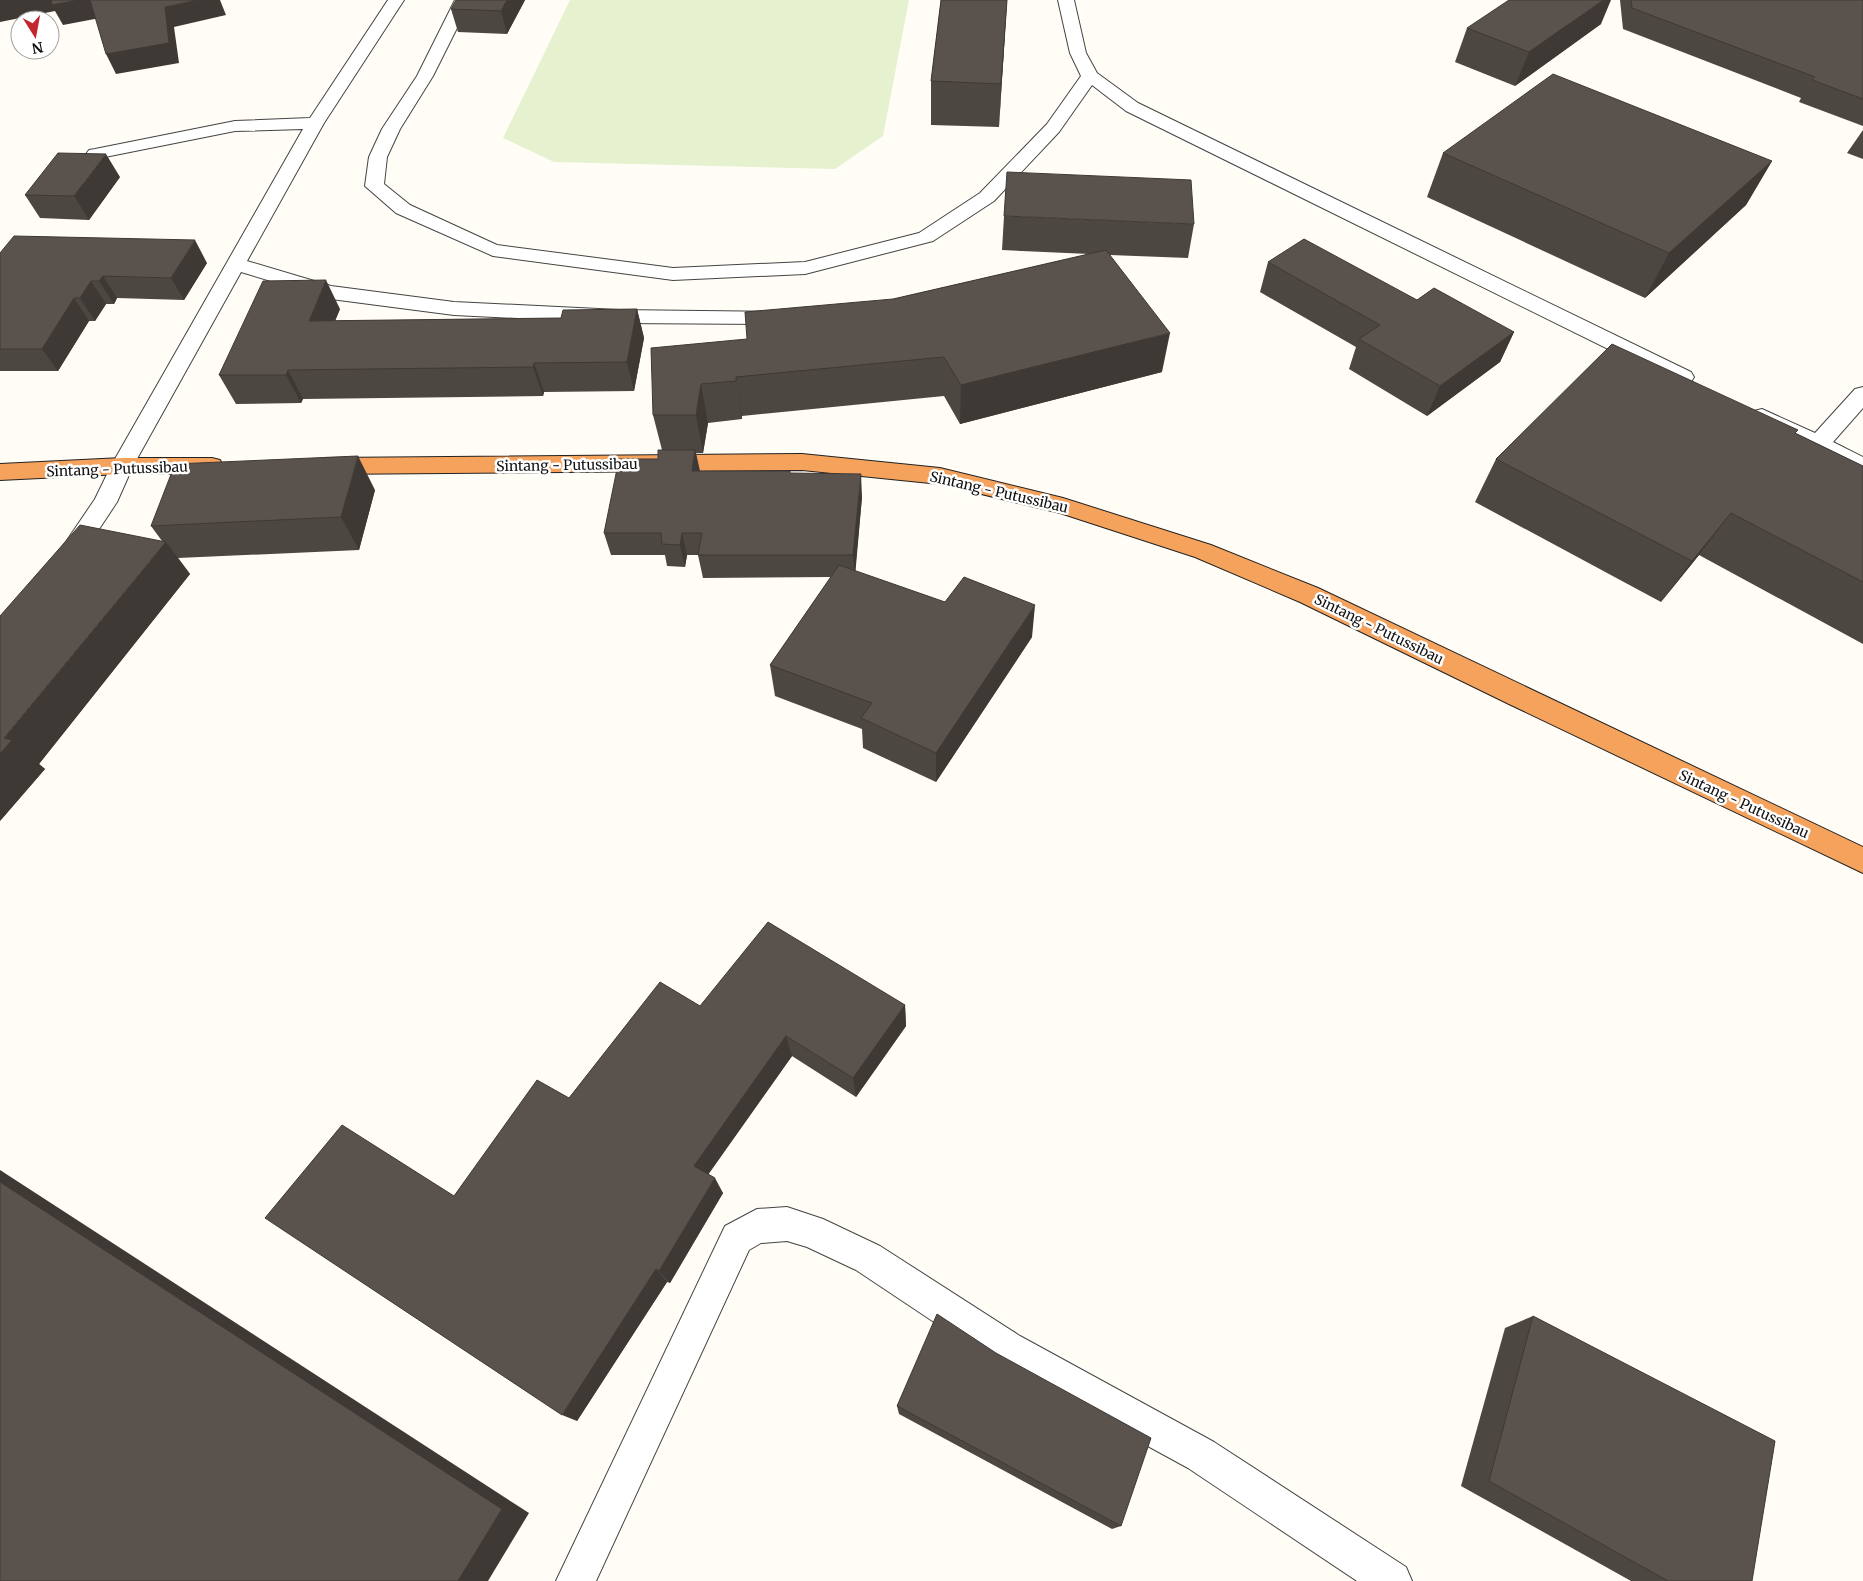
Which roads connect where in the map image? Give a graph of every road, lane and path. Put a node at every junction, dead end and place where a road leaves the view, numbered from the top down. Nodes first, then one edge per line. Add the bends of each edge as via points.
1 (396, 0) edge
2 (463, 0) edge
3 (1066, 0) edge
4 (1090, 76) junction
5 (315, 122) junction
6 (95, 154) edge
7 (235, 264) junction
8 (806, 318) edge
9 (1704, 387) edge
10 (1863, 394) edge
11 (1748, 409) edge
12 (1818, 444) junction
13 (122, 466) junction
14 (230, 466) edge
15 (298, 466) edge
16 (1863, 466) edge
17 (0, 472) edge
18 (54, 578) edge
19 (1863, 860) edge
20 (576, 1581) edge
21 (1392, 1581) edge

1 - 5 street
2 - 4 street via 425,76 391,129 378,157 374,186 404,209 493,250 674,274 805,268 926,237 987,197 1053,128
3 - 4 street via 1078,53
4 - 9 street via 1132,107
5 - 6 street via 235,126
5 - 7 street
7 - 8 street via 343,295 411,303 515,312 655,318
7 - 13 street
10 - 12 street
11 - 12 street
12 - 16 street
13 - 14 highway, Sintang - Putussibau
13 - 17 highway, Sintang - Putussibau
13 - 18 street via 105,502
15 - 19 highway, Sintang - Putussibau via 802,462 940,476 1063,506 1202,551 1309,595 1518,698
20 - 21 street via 737,1238 758,1226 787,1224 811,1231 868,1258 1007,1349 1201,1455

